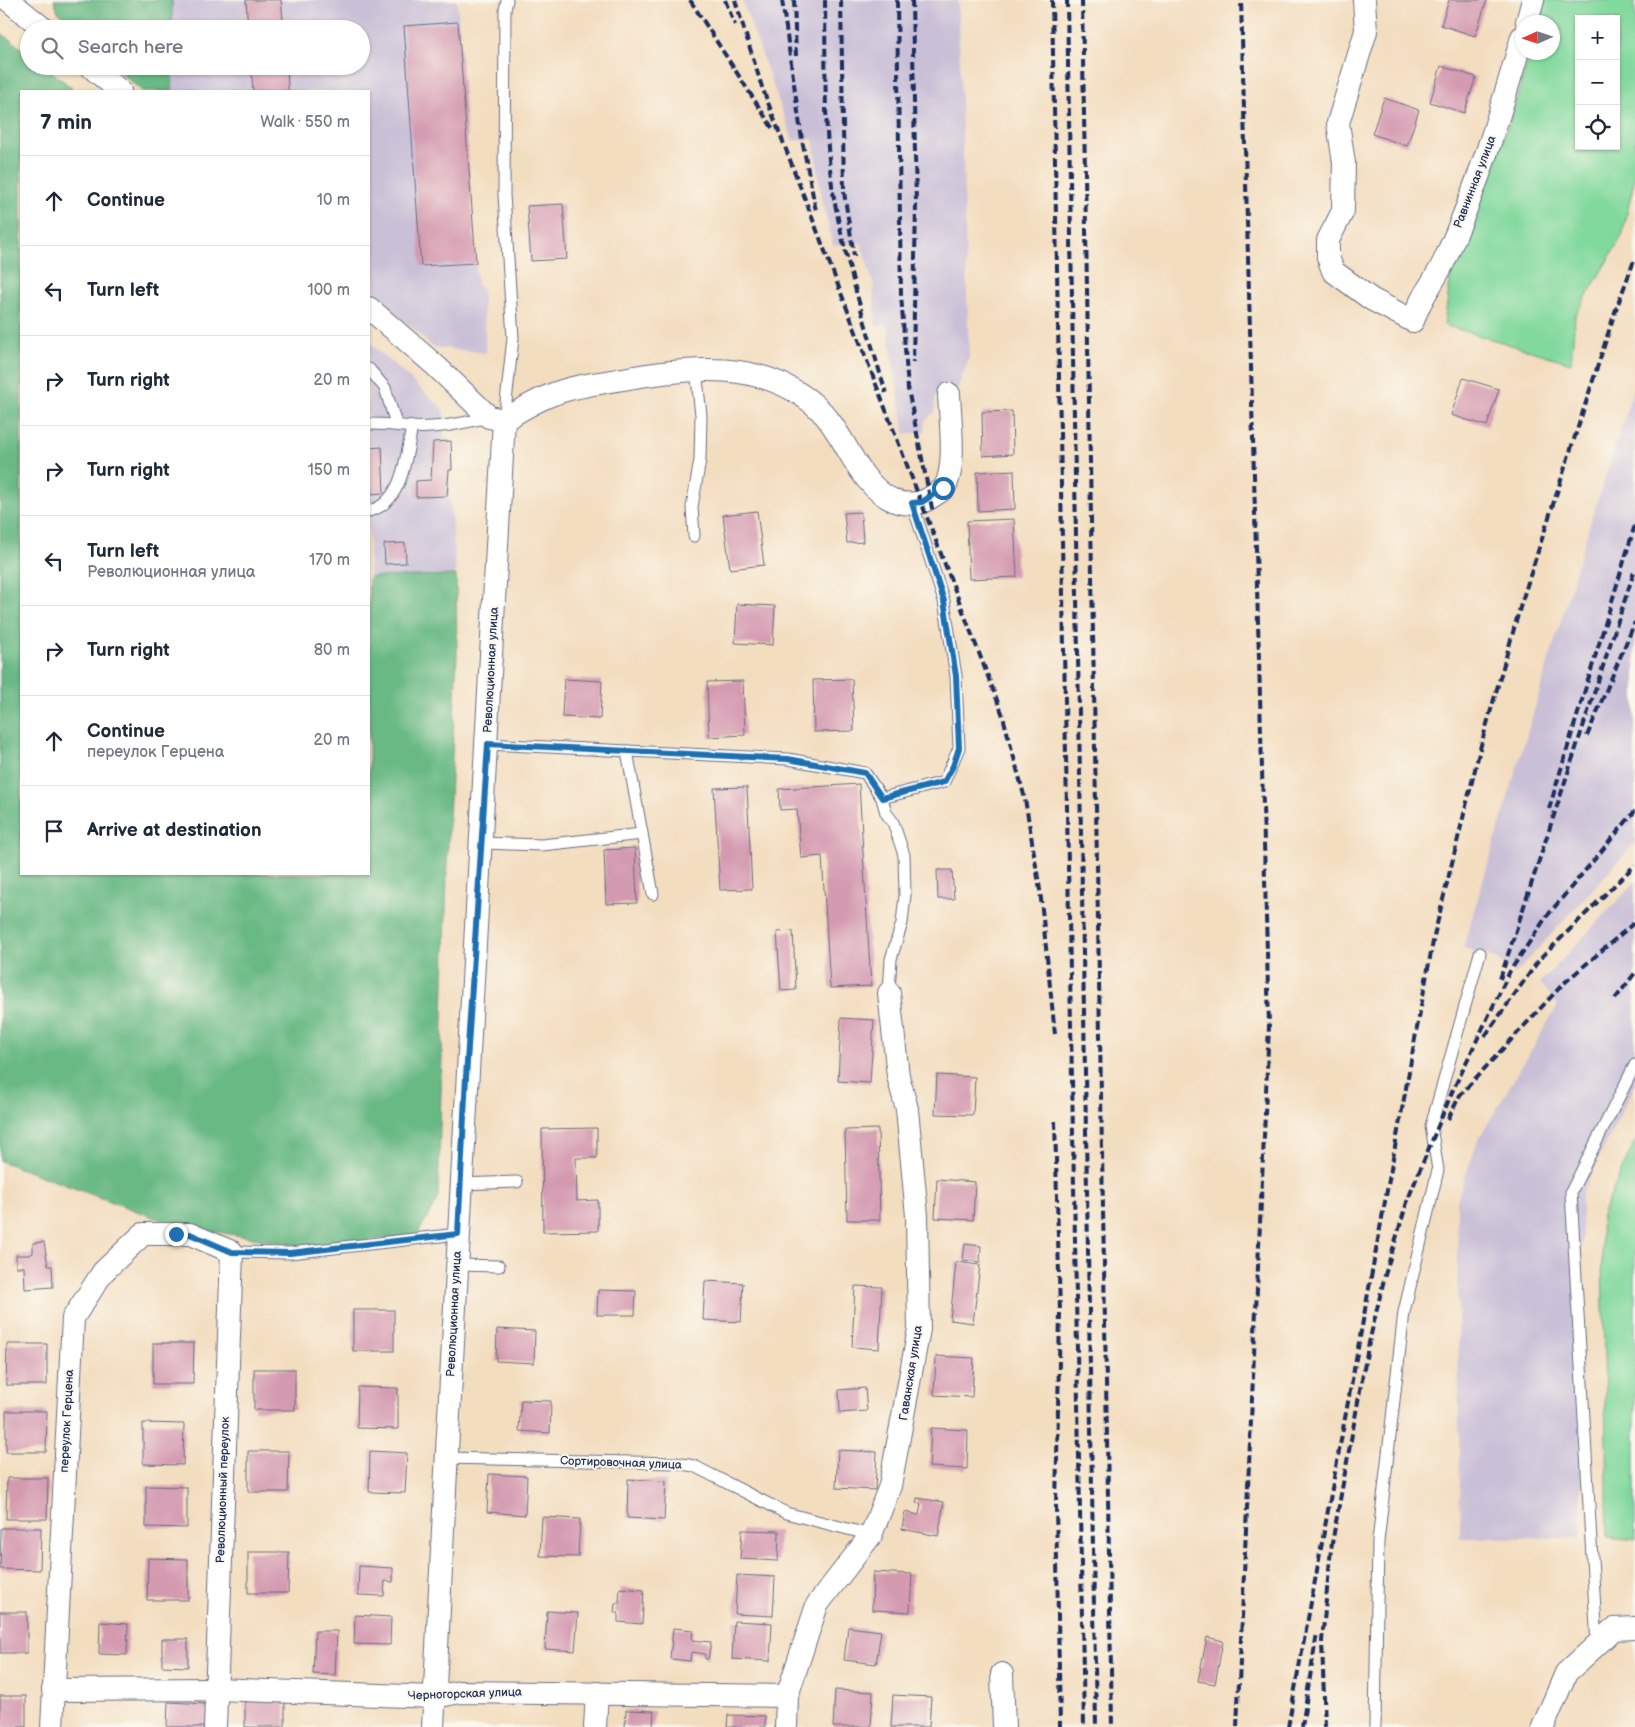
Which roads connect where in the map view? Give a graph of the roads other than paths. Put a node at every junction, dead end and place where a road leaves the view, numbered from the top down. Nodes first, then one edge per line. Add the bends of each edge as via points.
1 (8, 0) edge
2 (507, 0) edge
3 (1364, 0) edge
4 (1533, 0) edge
5 (1529, 15) edge
6 (33, 20) edge
7 (1516, 60) edge
8 (101, 75) edge
9 (119, 90) edge
10 (370, 309) edge
11 (696, 370) junction
12 (370, 371) edge
13 (949, 394) dead end
14 (497, 419) junction
15 (370, 424) edge
16 (396, 424) junction
17 (412, 427) junction
18 (912, 503) junction
19 (370, 511) edge
20 (694, 536) dead end
21 (488, 744) junction
22 (627, 751) junction
23 (882, 798) junction
24 (642, 834) junction
25 (482, 844) junction
26 (653, 894) dead end
27 (1480, 953) dead end
28 (889, 993) joint
29 (1635, 1065) edge
30 (517, 1182) dead end
31 (460, 1184) junction
32 (458, 1234) junction
33 (232, 1252) junction
34 (457, 1266) junction
35 (499, 1266) dead end
36 (446, 1458) junction
37 (871, 1535) junction
38 (1635, 1628) edge
39 (1597, 1645) junction
40 (1002, 1674) dead end
41 (216, 1689) junction
42 (53, 1690) junction
43 (597, 1692) junction
44 (787, 1696) junction
45 (435, 1697) junction
46 (52, 1727) edge
47 (215, 1727) edge
48 (433, 1727) edge
49 (596, 1727) edge
50 (786, 1727) edge
51 (1004, 1727) edge
52 (1375, 1727) edge
53 (1543, 1727) edge

1 - 6 street
2 - 14 lane via 504,194 513,338
3 - 7 street, Равнинная улица via 1366,31 1338,123 1344,163 1343,211 1328,240 1328,257 1333,271 1371,299 1413,321 1419,301 1446,258 1499,120
4 - 5 street
8 - 9 street
10 - 14 street
11 - 14 street via 672,370 576,387
11 - 18 street via 729,370 760,376 790,388 822,412 867,478 882,494 897,502
11 - 20 lane via 701,415 700,460 692,507
12 - 16 lane via 385,388
13 - 18 street via 951,471 943,488 922,502
14 - 17 lane
14 - 21 street, Революционная улица
15 - 16 lane
16 - 17 lane
17 - 19 lane via 400,479 389,500
18 - 23 lane via 944,601 956,676 959,748 944,782
21 - 22 lane
21 - 25 street, Революционная улица
22 - 23 lane via 788,759 865,773
22 - 24 lane
23 - 28 lane via 904,856 902,923 891,959
24 - 25 lane via 542,845
24 - 26 lane
25 - 31 street, Революционная улица
27 - 52 lane via 1431,1126 1438,1170 1404,1312 1378,1542
28 - 37 street, Гаванская улица via 898,1076 907,1108 917,1216 920,1328 890,1486
29 - 39 lane via 1571,1192
30 - 31 lane
31 - 32 street, Революционная улица
32 - 33 lane via 290,1253
32 - 34 street, Революционная улица
33 - 41 street, Революционный переулок
33 - 42 street, переулок Герцена via 190,1234 142,1234 103,1272 73,1318
34 - 35 lane
34 - 36 street, Революционная улица
36 - 37 lane, Сортировочная улица via 694,1466 786,1513
36 - 45 street, Революционная улица
37 - 44 street, Гаванская улица via 817,1605
38 - 39 street via 1614,1629
39 - 53 street via 1566,1673
40 - 51 street
41 - 42 street, Черногорская улица
41 - 45 street, Черногорская улица
41 - 47 street, Революционный переулок
42 - 46 street, переулок Герцена
43 - 44 street, Черногорская улица
43 - 45 street, Черногорская улица via 460,1692
43 - 49 street
44 - 50 street, Гаванская улица
45 - 48 street, Революционная улица

